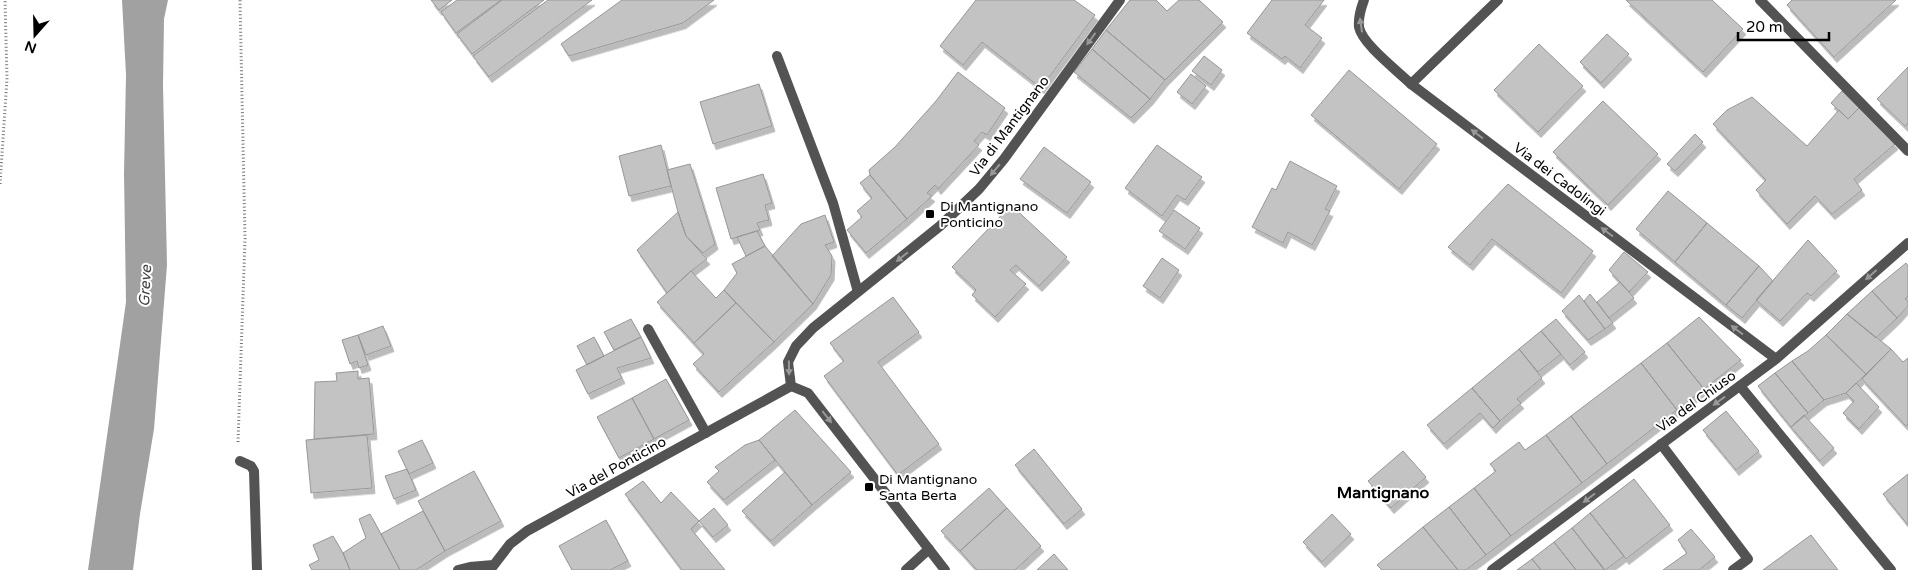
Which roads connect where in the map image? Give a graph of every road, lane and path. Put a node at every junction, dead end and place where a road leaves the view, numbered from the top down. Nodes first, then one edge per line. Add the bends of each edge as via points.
1 (4, 0) edge
2 (240, 0) edge
3 (1120, 0) edge
4 (1364, 0) edge
5 (1498, 0) edge
6 (1760, 0) edge
7 (777, 56) dead end
8 (1411, 84) junction
9 (1908, 150) edge
10 (0, 184) edge
11 (1908, 243) edge
12 (858, 292) junction
13 (648, 329) dead end
14 (1776, 359) junction
15 (790, 386) junction
16 (1740, 386) junction
17 (706, 433) junction
18 (1661, 444) junction
19 (239, 456) joint
20 (929, 549) junction
21 (491, 567) edge
22 (257, 570) edge
23 (458, 570) edge
24 (906, 570) edge
25 (945, 570) edge
26 (1492, 570) edge
27 (1733, 570) edge
28 (1891, 570) edge

1 - 10 path via 6,79
2 - 19 path via 245,239
3 -> 12 street, Via di Mantignano via 979,189 940,226
8 -> 4 street, Via dei Cadolingi via 1365,39 1359,28
5 - 8 street
6 - 9 street
7 - 12 street via 833,203
14 -> 8 street, Via dei Cadolingi
11 -> 14 street, Via del Chiuso
12 -> 15 street, Via di Mantignano via 796,346 788,362
13 - 17 street
14 - 16 street, Via del Chiuso
15 - 17 street, Via del Ponticino
15 -> 20 street via 808,393
16 -> 18 street, Via del Chiuso
16 - 28 street
17 - 21 street, Via del Ponticino via 527,531 510,544
18 -> 26 street, Via del Chiuso
18 - 27 street via 1748,559
19 - 22 street via 254,471
20 - 24 street
20 - 25 street
21 - 23 street, Via del Ponticino via 470,566

